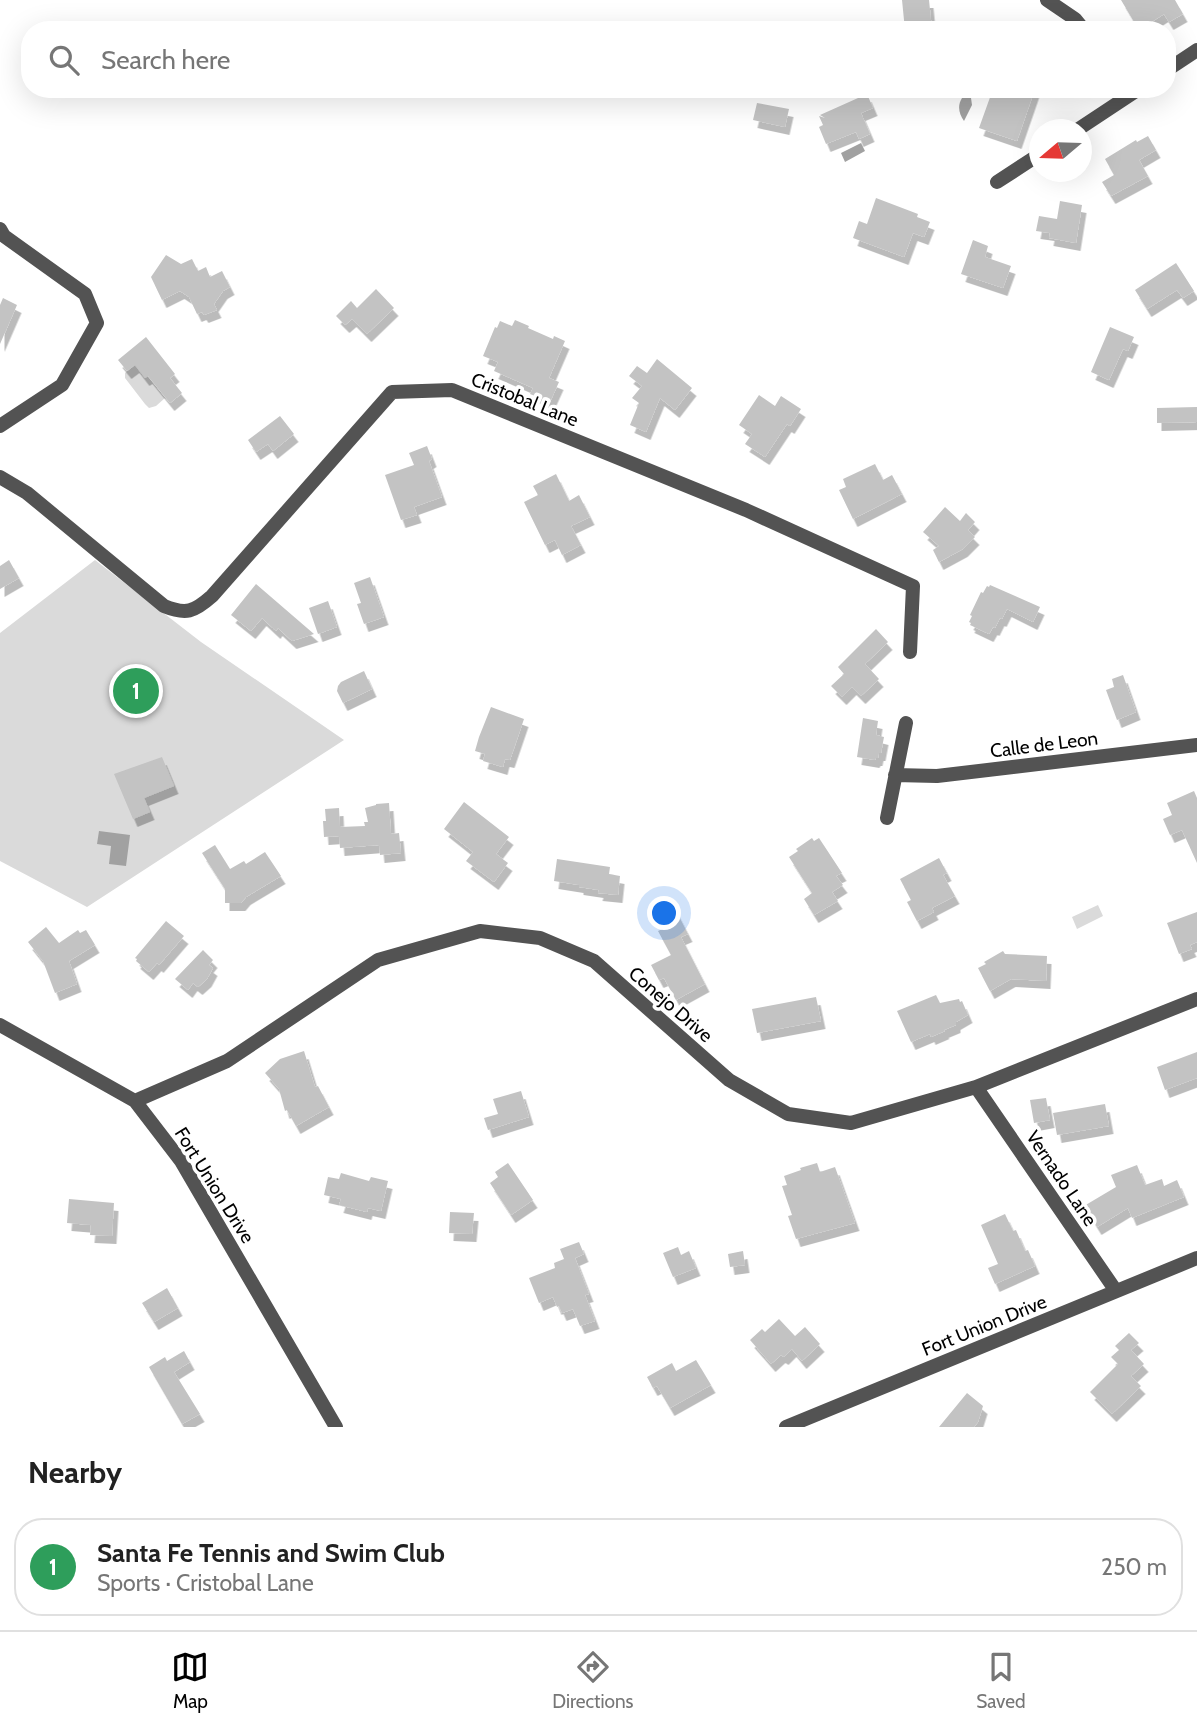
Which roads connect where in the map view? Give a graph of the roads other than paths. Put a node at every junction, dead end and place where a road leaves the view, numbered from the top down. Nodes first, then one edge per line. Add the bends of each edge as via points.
1 (1047, 0) edge
2 (1077, 21) edge
3 (1197, 50) edge
4 (1176, 65) edge
5 (1124, 98) edge
6 (1092, 120) edge
7 (1029, 161) edge
8 (997, 182) dead end
9 (0, 229) edge
10 (0, 426) edge
11 (0, 477) edge
12 (910, 652) dead end
13 (906, 723) dead end
14 (1197, 745) edge
15 (895, 775) junction
16 (887, 818) dead end
17 (1197, 999) edge
18 (0, 1025) edge
19 (976, 1087) junction
20 (135, 1101) junction
21 (1197, 1258) edge
22 (1116, 1291) junction
23 (336, 1427) edge
24 (786, 1427) edge

1 - 2 street
3 - 4 street
5 - 6 street
7 - 8 street
9 - 10 street via 85,294 97,323 62,385
11 - 12 street, Cristobal Lane via 27,493 164,606 185,612 212,596 392,392 452,390 746,510 913,586
13 - 15 street
14 - 15 street, Calle de Leon via 937,776
15 - 16 street
17 - 19 street, Conejo Drive
18 - 20 street, Fort Union Drive
19 - 20 street, Conejo Drive via 852,1122 788,1114 729,1080 593,961 540,938 480,931 378,960 227,1061
19 - 22 street, Vernado Lane
20 - 23 street, Fort Union Drive via 181,1161
21 - 22 street, Fort Union Drive
22 - 24 street, Fort Union Drive

